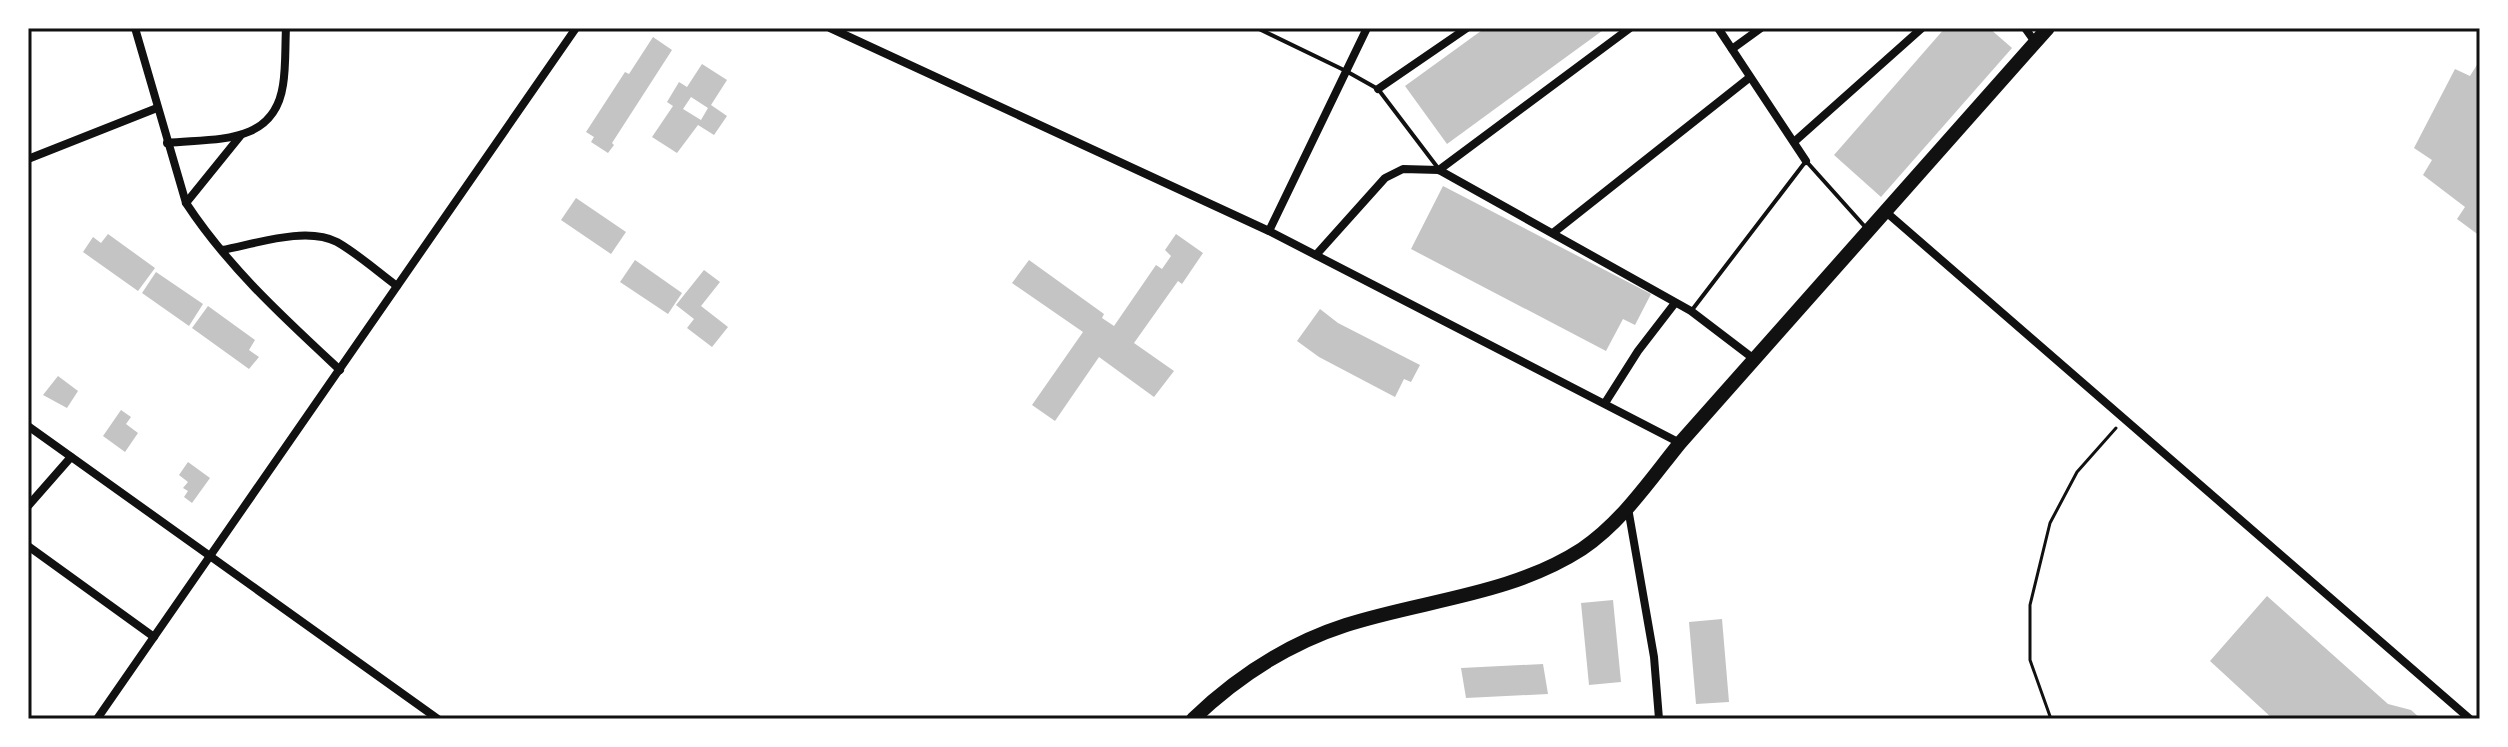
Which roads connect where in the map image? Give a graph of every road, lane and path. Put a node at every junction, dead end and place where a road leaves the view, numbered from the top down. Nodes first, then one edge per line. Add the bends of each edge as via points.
1 (135, 28) edge
2 (286, 28) edge
3 (576, 28) edge
4 (830, 28) edge
5 (1257, 28) edge
6 (1367, 28) edge
7 (1467, 28) edge
8 (1630, 28) edge
9 (1718, 28) edge
10 (1761, 28) edge
11 (1922, 28) edge
12 (2025, 28) edge
13 (2048, 28) edge
14 (2035, 42) junction
15 (1732, 49) junction
16 (1346, 71) junction
17 (1749, 78) junction
18 (1378, 89) junction
19 (157, 108) junction
20 (241, 135) junction
21 (1794, 142) junction
22 (167, 143) junction
23 (28, 159) edge
24 (1806, 161) junction
25 (1439, 170) junction
26 (186, 203) junction
27 (1886, 212) junction
28 (1269, 231) junction
29 (1869, 231) junction
30 (1553, 233) junction
31 (222, 250) junction
32 (1316, 255) junction
33 (397, 286) junction
34 (1675, 303) junction
35 (1691, 311) junction
36 (1754, 359) junction
37 (340, 370) junction
38 (1605, 403) junction
39 (2123, 419) junction
40 (28, 426) edge
41 (1680, 443) junction
42 (71, 457) junction
43 (28, 506) edge
44 (1628, 507) junction
45 (28, 546) edge
46 (209, 557) junction
47 (154, 637) junction
48 (97, 719) edge
49 (438, 719) edge
50 (1193, 719) edge
51 (1659, 719) edge
52 (2051, 719) edge
53 (2470, 719) edge

1 - 19 street
2 - 20 street via 278,106 261,128
3 - 33 street
4 - 28 street
5 - 16 lane
6 - 16 street
7 - 18 street
8 - 25 street
9 - 15 street
10 - 15 street
11 - 21 street
12 - 14 street
13 - 14 main road
14 - 27 main road
15 - 17 street
16 - 18 lane
16 - 28 street
17 - 21 street
17 - 30 street
18 - 25 lane
19 - 22 street
19 - 23 street
20 - 22 street
20 - 26 street
21 - 24 street
22 - 26 street
24 - 29 lane
24 - 35 lane
25 - 30 street
25 - 32 street via 1403,169 1385,178
26 - 31 street
27 - 29 main road
27 - 39 street
28 - 32 street
29 - 36 main road
30 - 34 street
31 - 33 street via 322,237
31 - 37 street via 264,299
32 - 38 street
33 - 37 street
34 - 35 street
34 - 38 street
35 - 36 street
36 - 41 main road
37 - 46 street
38 - 41 street
39 - 52 path via 2077,472 2050,523 2030,605 2030,660
39 - 53 street
40 - 42 street
41 - 44 main road
42 - 43 street
42 - 46 street
44 - 50 main road via 1582,549 1531,574 1296,644 1244,674
44 - 51 street via 1654,657
45 - 47 street
46 - 47 street
46 - 49 street
47 - 48 street

